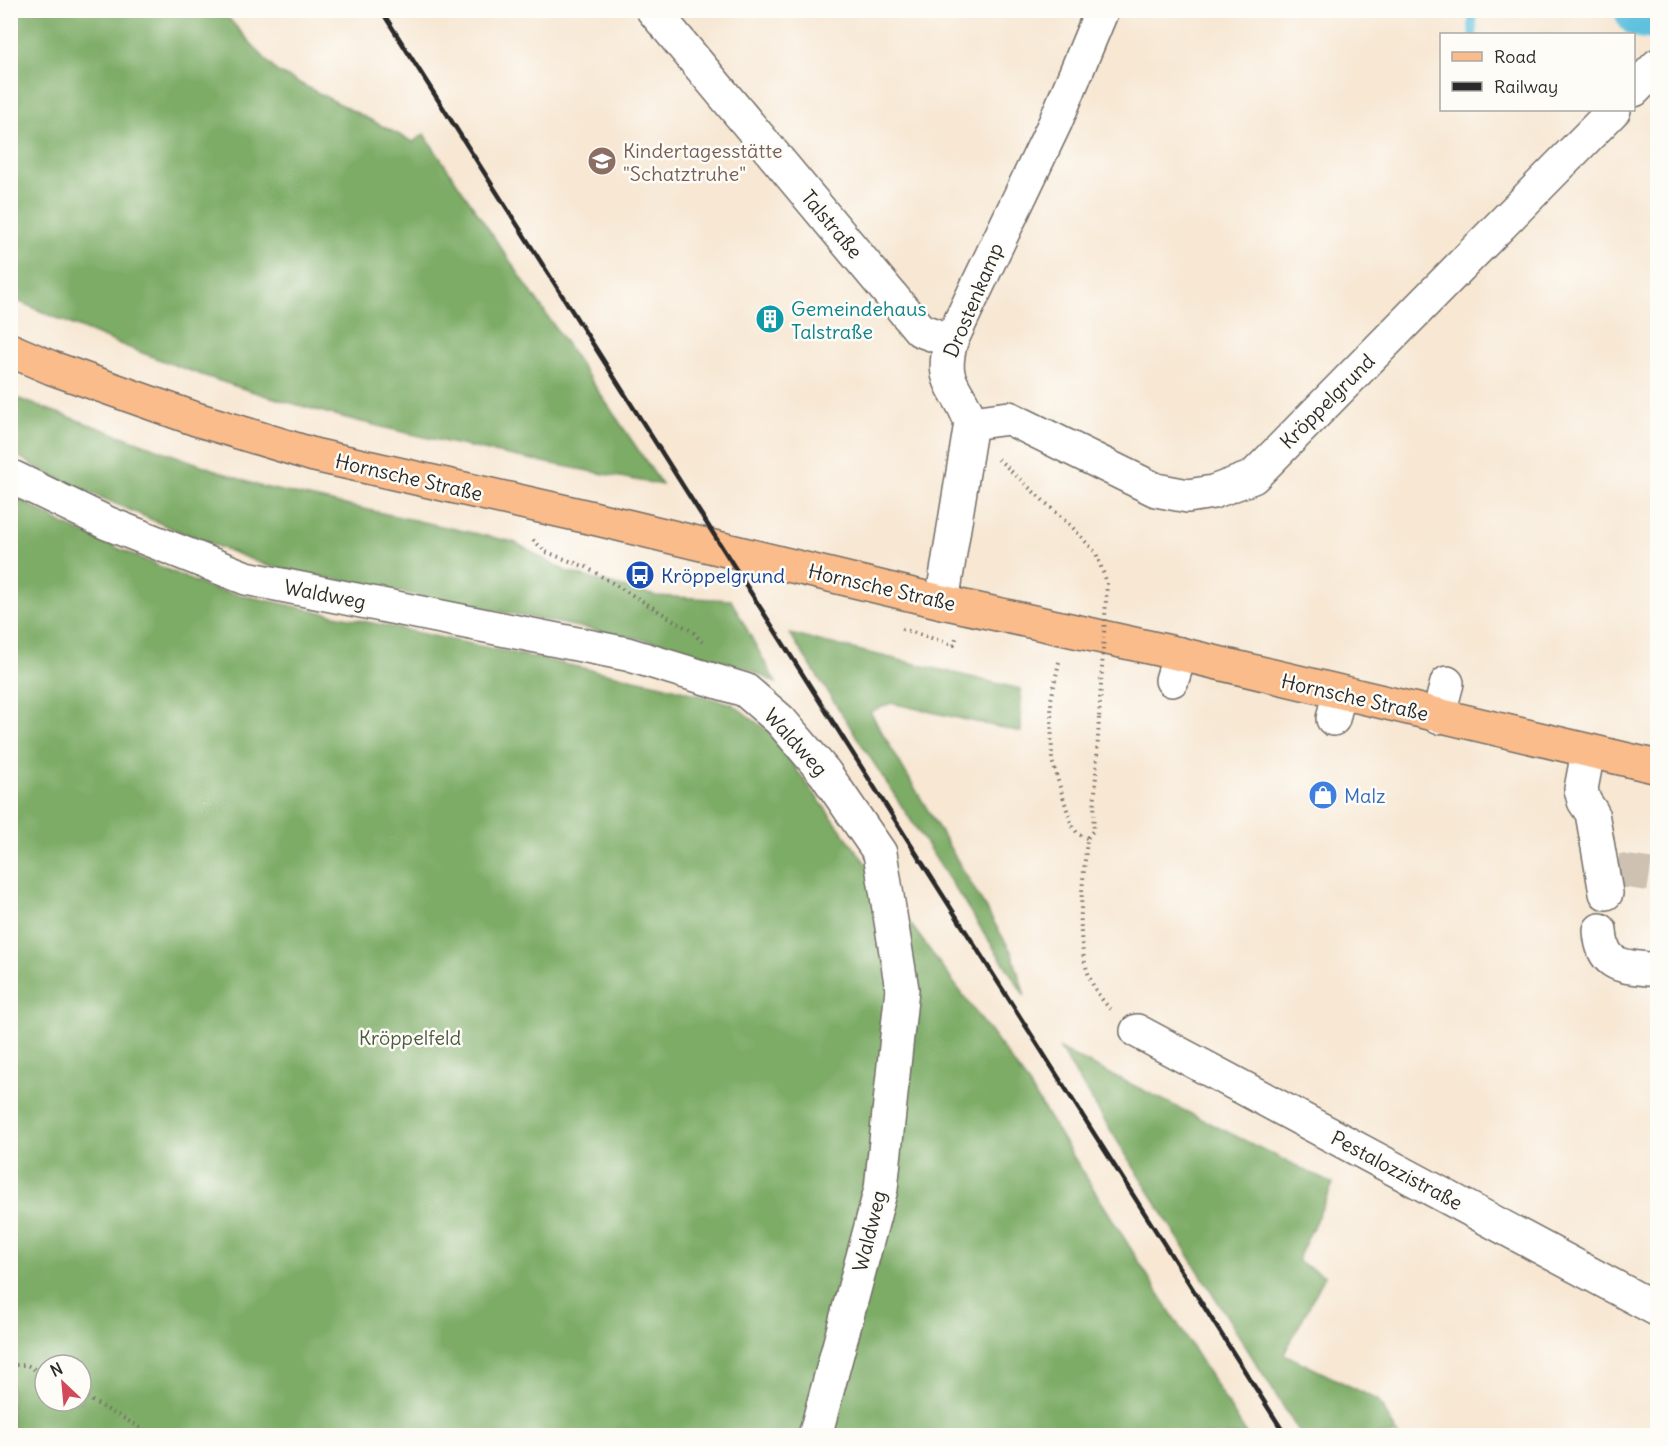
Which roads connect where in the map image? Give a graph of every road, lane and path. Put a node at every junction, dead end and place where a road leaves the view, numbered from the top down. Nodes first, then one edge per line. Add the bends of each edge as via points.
1 (653, 10) edge
2 (1102, 10) edge
3 (1658, 65) edge
4 (1635, 89) edge
5 (1613, 111) edge
6 (951, 341) junction
7 (10, 350) edge
8 (971, 423) junction
9 (998, 459) dead end
10 (10, 476) edge
11 (527, 533) dead end
12 (942, 602) junction
13 (708, 649) dead end
14 (1059, 660) dead end
15 (1446, 683) dead end
16 (1438, 717) junction
17 (1588, 752) junction
18 (1658, 767) edge
19 (1087, 838) junction
20 (1608, 873) dead end
21 (1600, 930) dead end
22 (1658, 970) edge
23 (1137, 1031) joint
24 (1658, 1310) edge
25 (10, 1365) edge
26 (33, 1368) edge
27 (93, 1402) edge
28 (156, 1436) edge
29 (815, 1436) edge

1 - 6 street, Talstraße via 920,330
2 - 6 street, Drostenkamp via 1055,123
3 - 4 street
5 - 8 street, Kröppelgrund via 1253,477 1213,492 1188,496 1156,490 1010,418
6 - 8 street, Drostenkamp via 946,374
7 - 12 main road, Hornsche Straße via 196,419 315,455
8 - 12 street
9 - 19 path, bridge via 1096,553 1107,583 1093,831
10 - 29 street, Waldweg via 107,523 246,578 627,654 744,690 780,720 825,773 880,853 902,989 881,1189
11 - 13 path via 546,552 586,567 693,632
12 - 16 main road, Hornsche Straße via 1176,667 1336,706
14 - 19 path via 1051,700 1052,761 1072,826
15 - 16 street
16 - 17 main road, Hornsche Straße
17 - 18 main road, Hornsche Straße
17 - 20 street via 1581,789 1592,813
19 - 23 path via 1081,911 1088,975 1098,998
21 - 22 street via 1605,955 1617,966
23 - 24 street, Pestalozzistraße
25 - 26 path
27 - 28 path

